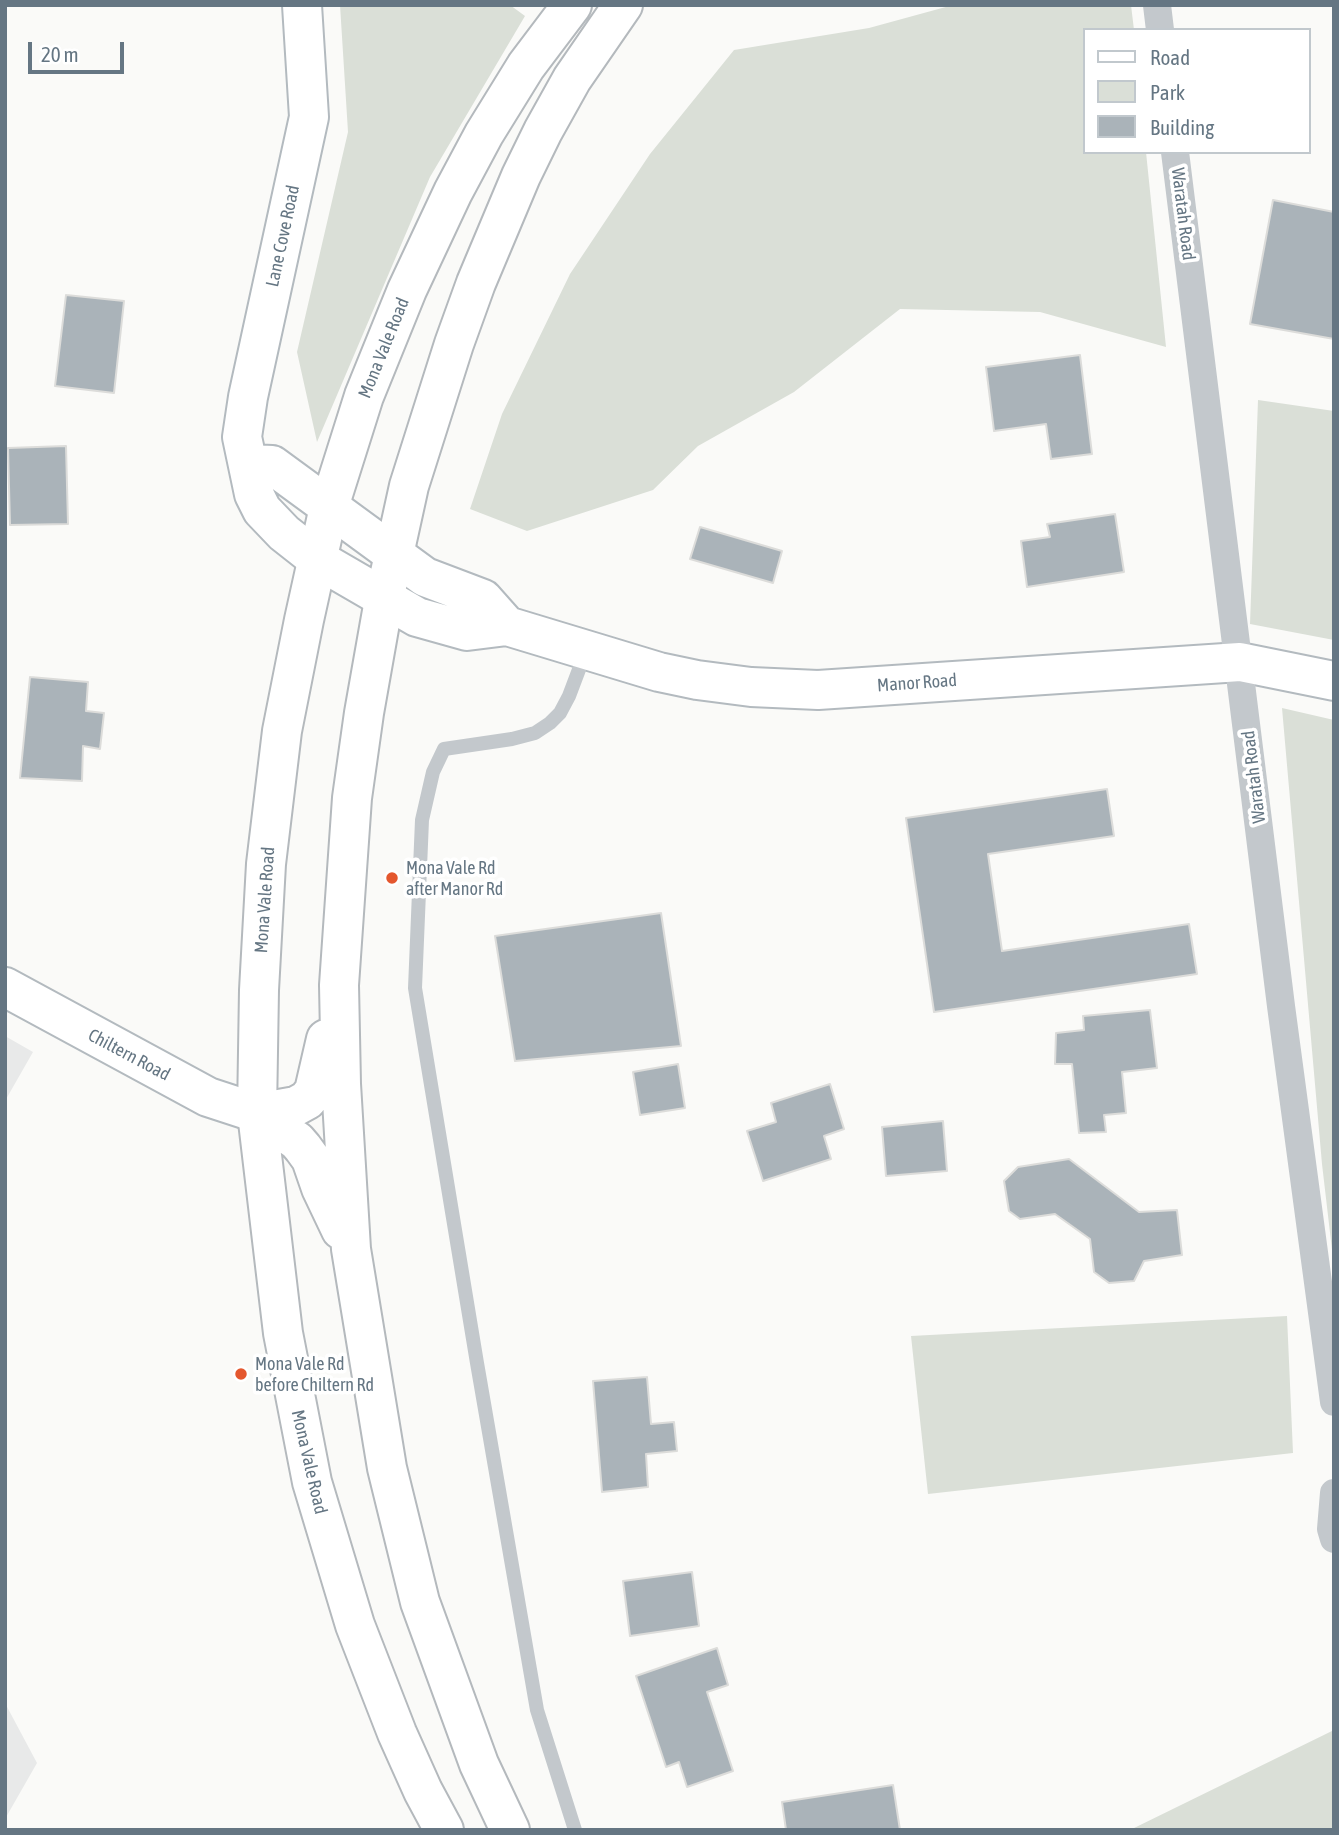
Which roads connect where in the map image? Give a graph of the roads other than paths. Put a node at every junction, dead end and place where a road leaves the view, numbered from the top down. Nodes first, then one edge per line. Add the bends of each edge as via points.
1 (302, 5) edge
2 (572, 5) edge
3 (624, 5) edge
4 (1157, 5) edge
5 (1160, 28) edge
6 (1175, 154) edge
7 (249, 464) junction
8 (329, 507) junction
9 (393, 555) junction
10 (317, 559) junction
11 (384, 600) junction
12 (507, 626) junction
13 (586, 651) junction
14 (1240, 662) junction
15 (1334, 681) edge
16 (339, 985) junction
17 (5, 987) edge
18 (257, 1113) junction
19 (351, 1250) junction
20 (1334, 1402) edge
21 (1334, 1493) edge
22 (1334, 1539) edge
23 (444, 1830) edge
24 (510, 1830) edge
25 (575, 1830) edge

1 - 7 main road, Lane Cove Road via 309,117 244,418 242,437
2 - 8 main road, Mona Vale Road via 520,76 453,192 377,363
3 - 9 main road via 542,131 498,227 449,357
4 - 5 street
6 - 14 street, Waratah Road
7 - 8 main road via 272,465
7 - 10 main road, Lane Cove Road via 262,510
8 - 9 main road
8 - 10 main road, Mona Vale Road
9 - 11 main road
9 - 12 main road via 425,577 483,599
10 - 11 main road, Lane Cove Road
10 - 18 main road, Mona Vale Road via 282,730 266,864
11 - 12 main road, Manor Road via 417,617 467,631
11 - 16 main road via 352,798
12 - 13 main road, Manor Road
13 - 14 main road, Manor Road via 697,680 796,690
13 - 25 lane via 569,696 550,723 512,739 444,749 433,772 422,820 415,988 537,1710
14 - 15 main road, Manor Road
14 - 20 street, Waratah Road
16 - 18 main road via 314,1091 296,1106
16 - 19 main road
17 - 18 main road, Chiltern Road via 208,1097
18 - 19 main road via 297,1141 311,1159
18 - 23 main road, Mona Vale Road via 283,1333 312,1482 355,1625 397,1733
19 - 24 main road via 387,1468 420,1602 479,1764
21 - 22 street

